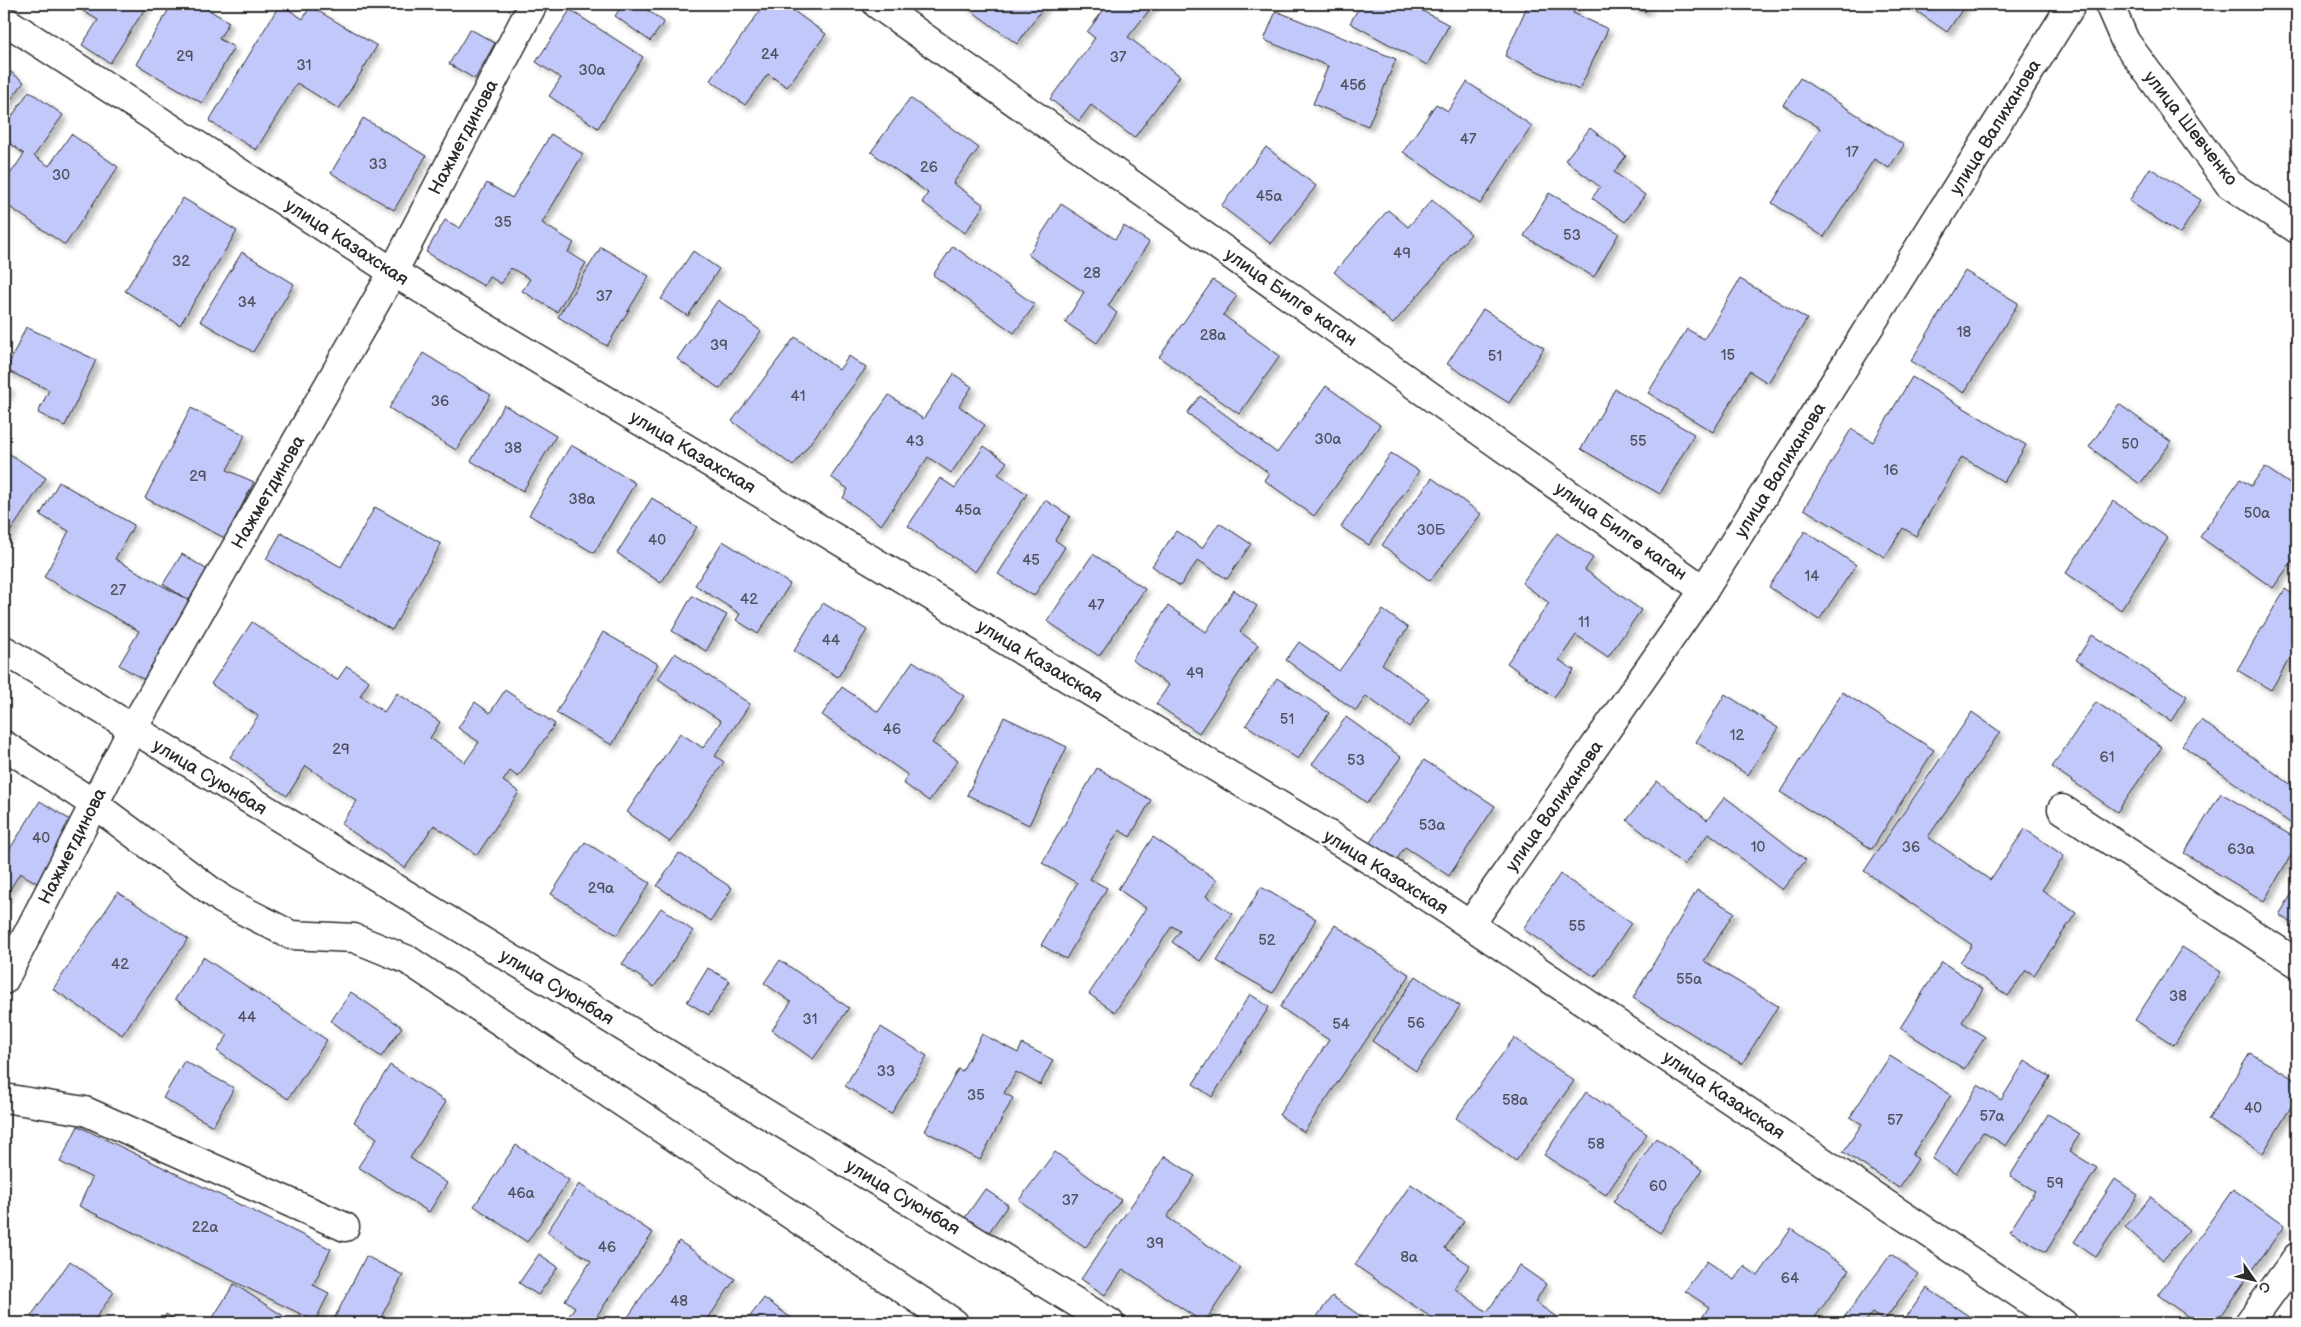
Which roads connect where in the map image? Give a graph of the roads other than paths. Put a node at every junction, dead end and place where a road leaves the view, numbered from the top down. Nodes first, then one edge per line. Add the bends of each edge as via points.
1 (533, 4) edge
2 (877, 4) edge
3 (2072, 4) edge
4 (2109, 4) edge
5 (4, 20) edge
6 (2297, 229) edge
7 (393, 272) junction
8 (1704, 590) junction
9 (4, 650) edge
10 (132, 730) junction
11 (4, 745) edge
12 (94, 804) junction
13 (2062, 809) dead end
14 (1470, 925) junction
15 (2297, 962) edge
16 (4, 980) edge
17 (4, 1098) edge
18 (345, 1227) dead end
19 (2297, 1257) edge
20 (954, 1323) edge
21 (1110, 1323) edge
22 (2063, 1323) edge
23 (2249, 1323) edge

1 - 7 street, Нажметдинова
2 - 8 street, улица Билге каган
3 - 8 street, улица Валиханова
4 - 6 street, улица Шевченко via 2125,41 2229,184
5 - 7 street, улица Казахская
7 - 10 street, Нажметдинова
7 - 14 street, улица Казахская via 1346,846
8 - 14 street, улица Валиханова
9 - 10 street, улица Суюнбая
10 - 12 street, Нажметдинова
10 - 21 street, улица Суюнбая
11 - 12 street
12 - 16 street, Нажметдинова
12 - 20 street via 223,900 291,936 354,938 408,960
13 - 15 street
14 - 22 street, улица Казахская
17 - 18 street via 85,1111
19 - 23 street

